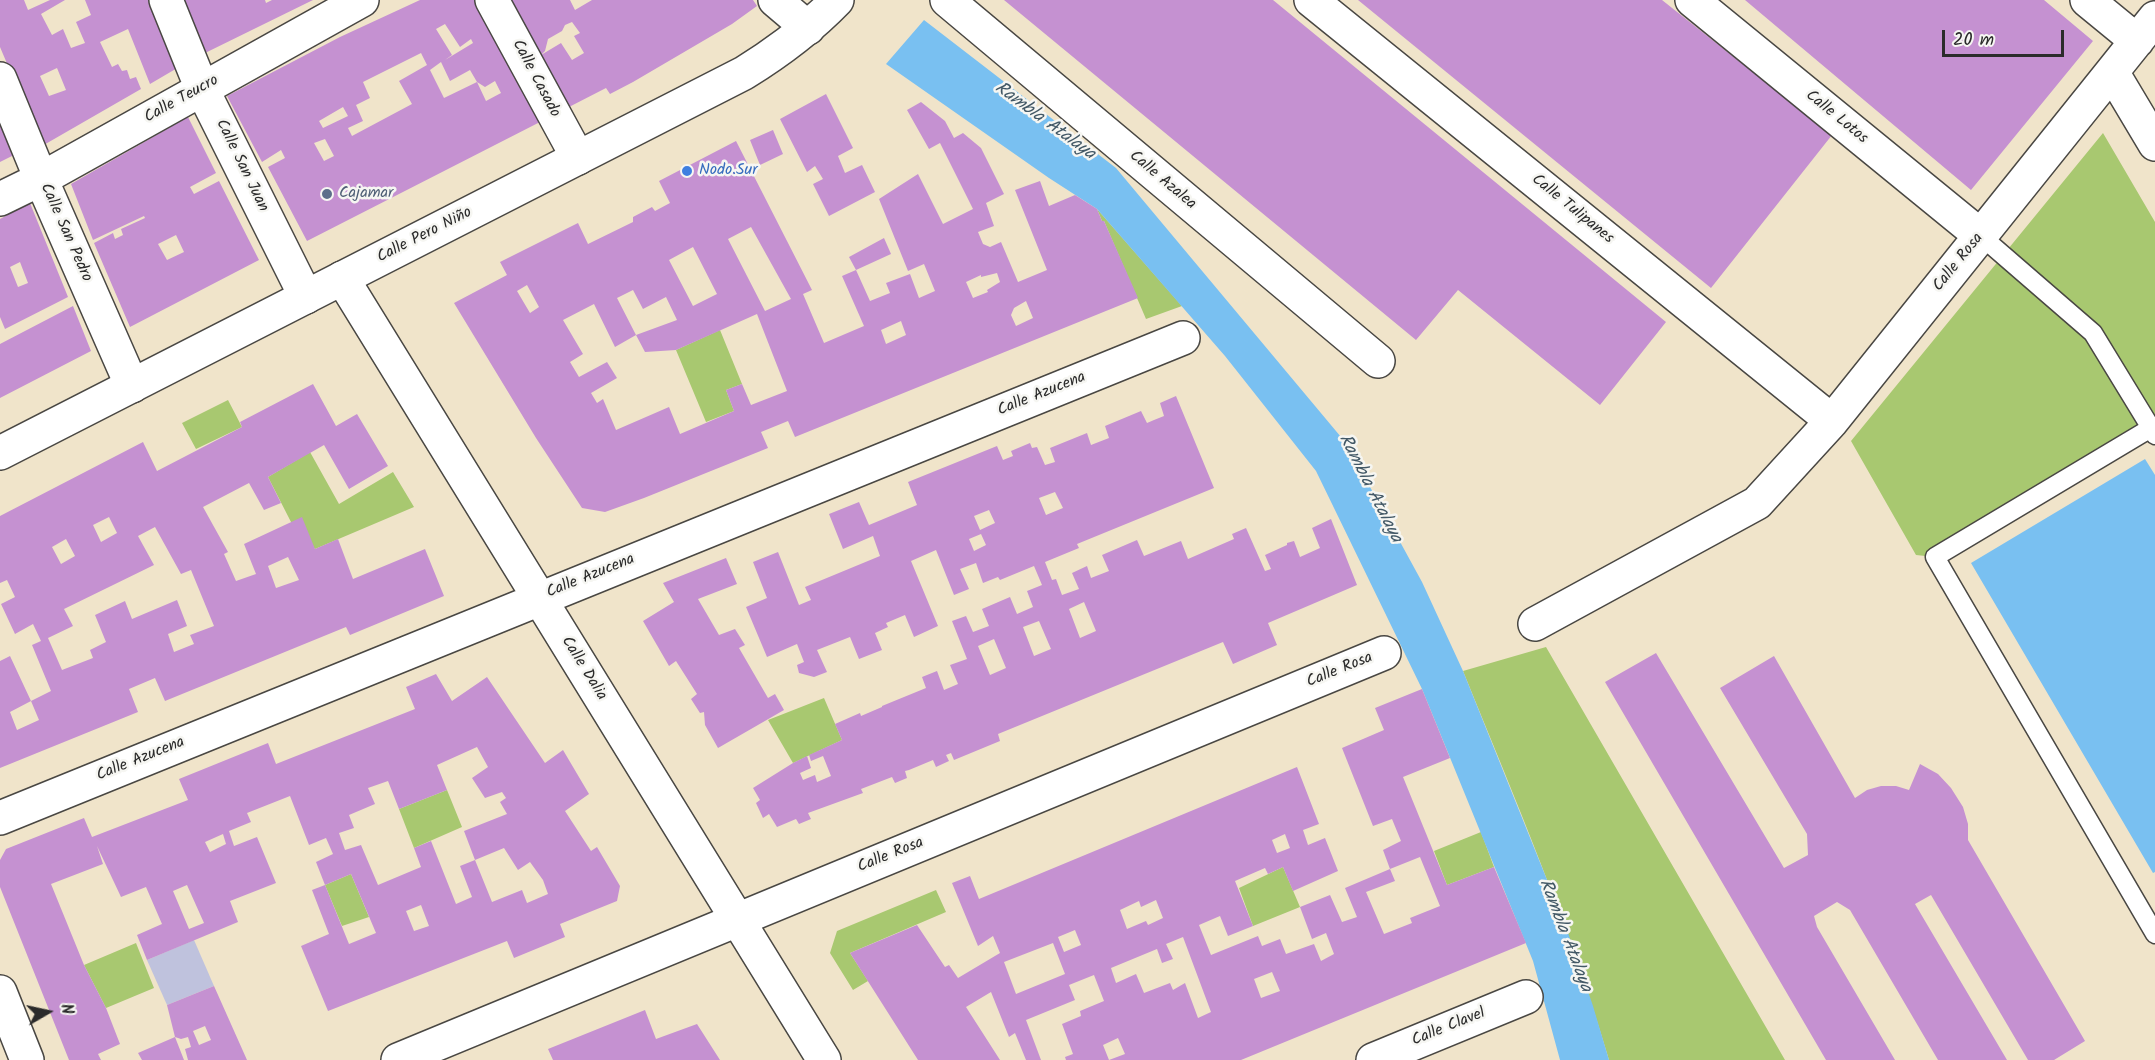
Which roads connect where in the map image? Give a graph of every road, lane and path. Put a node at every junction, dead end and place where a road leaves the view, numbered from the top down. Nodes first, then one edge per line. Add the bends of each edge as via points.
1 (166, 0) edge
2 (362, 0) edge
3 (492, 0) edge
4 (774, 0) edge
5 (837, 0) edge
6 (947, 0) edge
7 (1311, 0) edge
8 (1692, 0) edge
9 (2087, 0) edge
10 (808, 28) junction
11 (2146, 29) edge
12 (2112, 72) junction
13 (0, 79) edge
14 (202, 89) junction
15 (2155, 144) edge
16 (578, 158) junction
17 (41, 179) junction
18 (0, 199) edge
19 (1981, 236) junction
20 (342, 278) junction
21 (306, 297) junction
22 (1183, 338) dead end
23 (1378, 361) dead end
24 (132, 386) junction
25 (1832, 421) junction
26 (2153, 431) edge
27 (0, 453) edge
28 (540, 598) junction
29 (1534, 624) dead end
30 (1384, 653) dead end
31 (0, 818) edge
32 (738, 920) junction
33 (2155, 934) edge
34 (0, 992) edge
35 (1526, 997) dead end
36 (0, 1049) edge
37 (4, 1060) edge
38 (27, 1060) edge
39 (398, 1060) edge
40 (824, 1060) edge
41 (1373, 1060) edge

1 - 14 street, Calle San Juan
2 - 14 street, Calle Teucro
3 - 16 street, Calle Casado
4 - 10 street
5 - 10 street, Calle Pero Niño
6 - 23 street, Calle Azalea
7 - 25 street, Calle Tulipanes
8 - 19 street, Calle Lotos
9 - 11 street
10 - 16 street, Calle Pero Niño via 744,73
11 - 12 street, Calle Rosa
12 - 15 street
12 - 19 street, Calle Rosa
13 - 17 street, Calle San Pedro
14 - 17 street, Calle Teucro
14 - 21 street, Calle San Juan
16 - 20 street, Calle Pero Niño
17 - 18 street, Calle Teucro
17 - 24 street, Calle San Pedro
19 - 25 street, Calle Rosa
19 - 26 lane via 2093,333
20 - 21 street, Calle Pero Niño
20 - 28 street, Calle Dalia
21 - 24 street, Calle Pero Niño
22 - 28 street, Calle Azucena
24 - 27 street, Calle Pero Niño
25 - 29 street, Calle Rosa via 1757,503
26 - 33 lane via 1935,557
28 - 31 street, Calle Azucena
28 - 32 street, Calle Dalia
30 - 32 street, Calle Rosa
32 - 39 street, Calle Rosa
32 - 40 street, Calle Dalia
34 - 38 street
35 - 41 street, Calle Clavel
36 - 37 street

